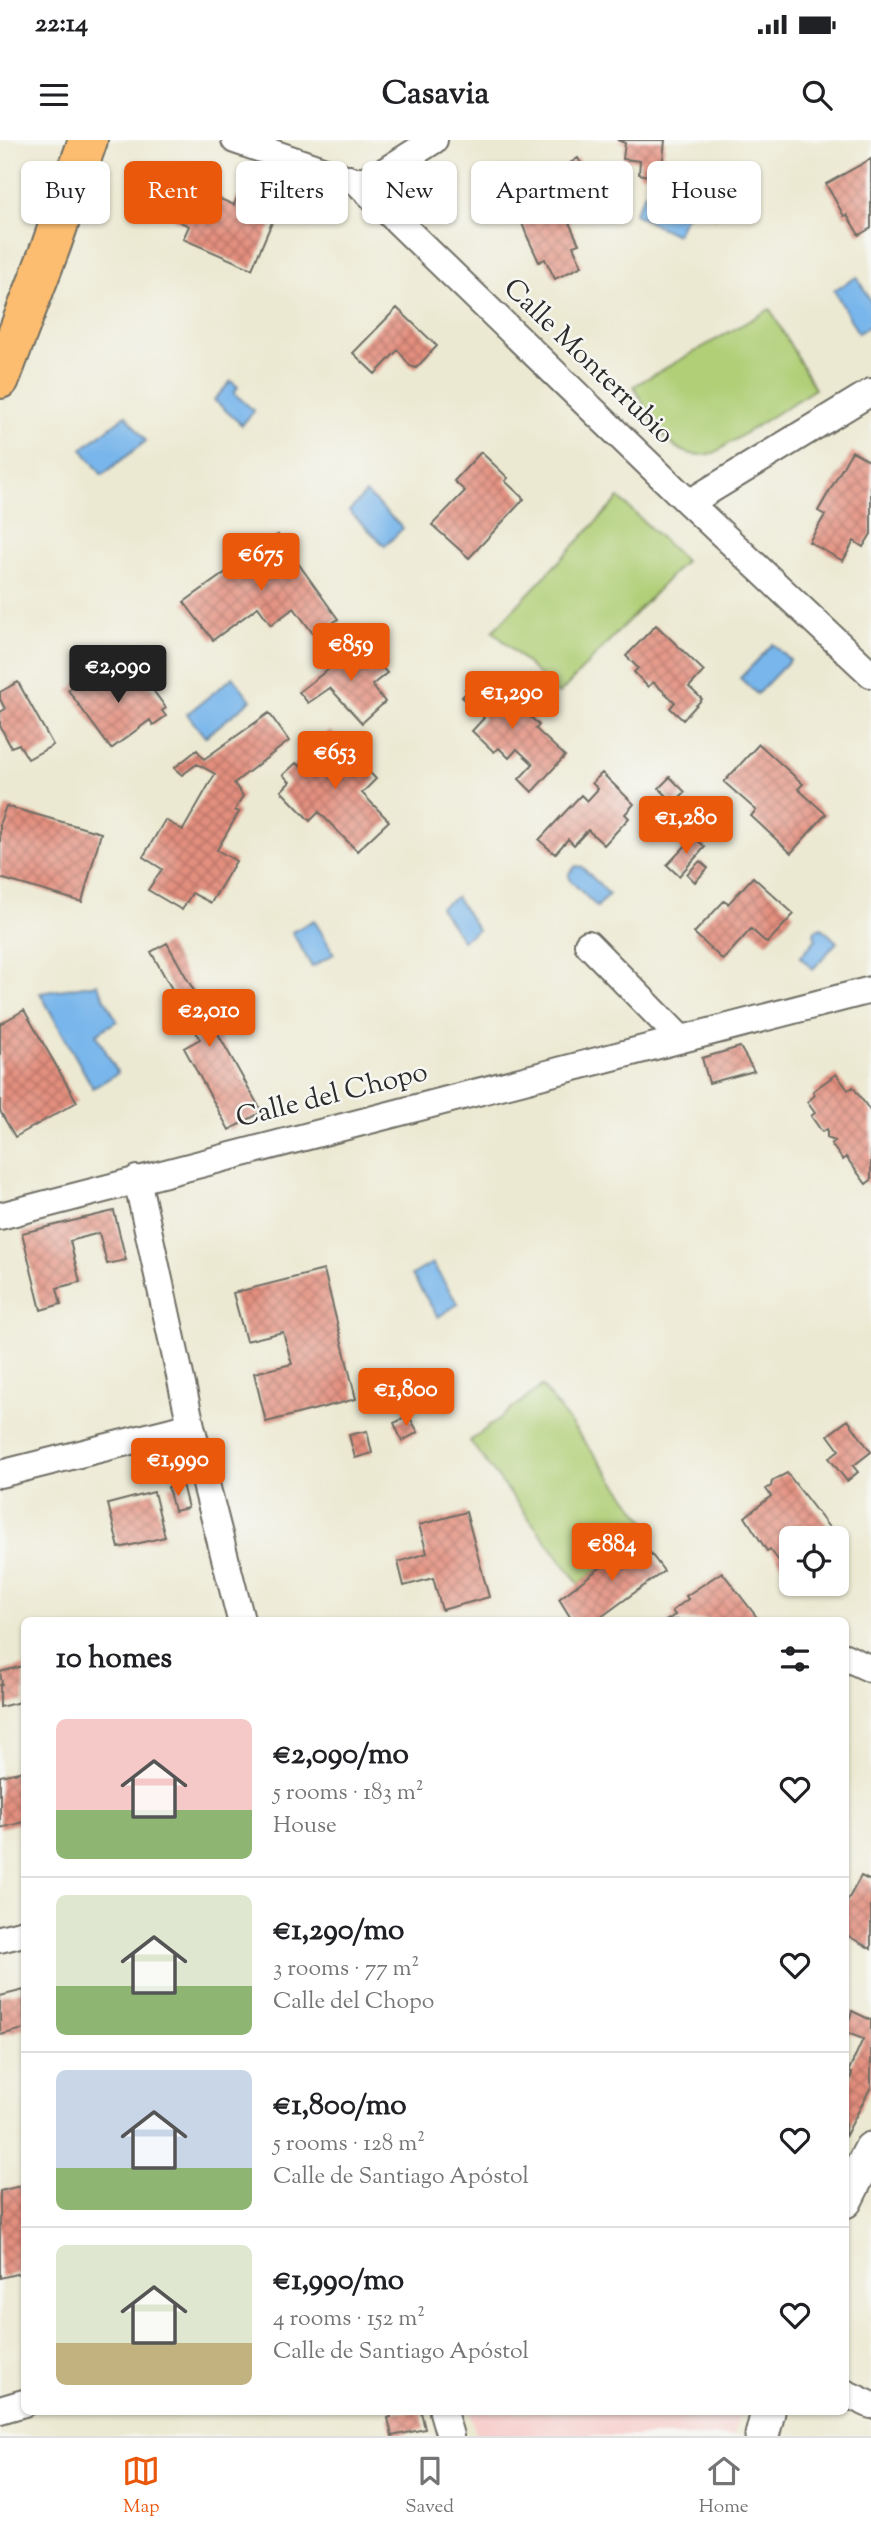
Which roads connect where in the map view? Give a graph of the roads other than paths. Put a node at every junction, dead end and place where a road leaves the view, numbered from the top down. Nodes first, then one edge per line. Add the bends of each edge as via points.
1 (88, 140) edge
2 (235, 140) edge
3 (434, 140) edge
4 (357, 182) junction
5 (0, 379) edge
6 (871, 392) edge
7 (689, 503) junction
8 (871, 674) edge
9 (588, 944) dead end
10 (871, 990) edge
11 (681, 1039) junction
12 (136, 1179) junction
13 (0, 1216) edge
14 (191, 1426) junction
15 (0, 1474) edge
16 (240, 1617) edge
17 (849, 1659) edge
18 (871, 1669) edge
19 (21, 1934) edge
20 (0, 1939) edge
21 (871, 2149) edge
22 (849, 2191) edge
23 (849, 2395) edge
24 (21, 2404) edge
25 (871, 2405) edge
26 (0, 2410) edge
27 (444, 2415) edge
28 (767, 2415) edge
29 (450, 2436) edge
30 (762, 2436) edge

1 - 5 main road
2 - 4 street, Calle Monterrubio
3 - 4 street via 379,175
4 - 7 street, Calle Monterrubio
6 - 7 street
7 - 8 street, Calle Monterrubio
9 - 11 street
10 - 11 street, Calle del Chopo
11 - 12 street, Calle del Chopo
12 - 13 street, Calle del Chopo
12 - 14 street
14 - 15 street
14 - 16 street
17 - 18 street
19 - 20 street
21 - 22 street
23 - 25 street
24 - 26 street
27 - 29 street
28 - 30 street

